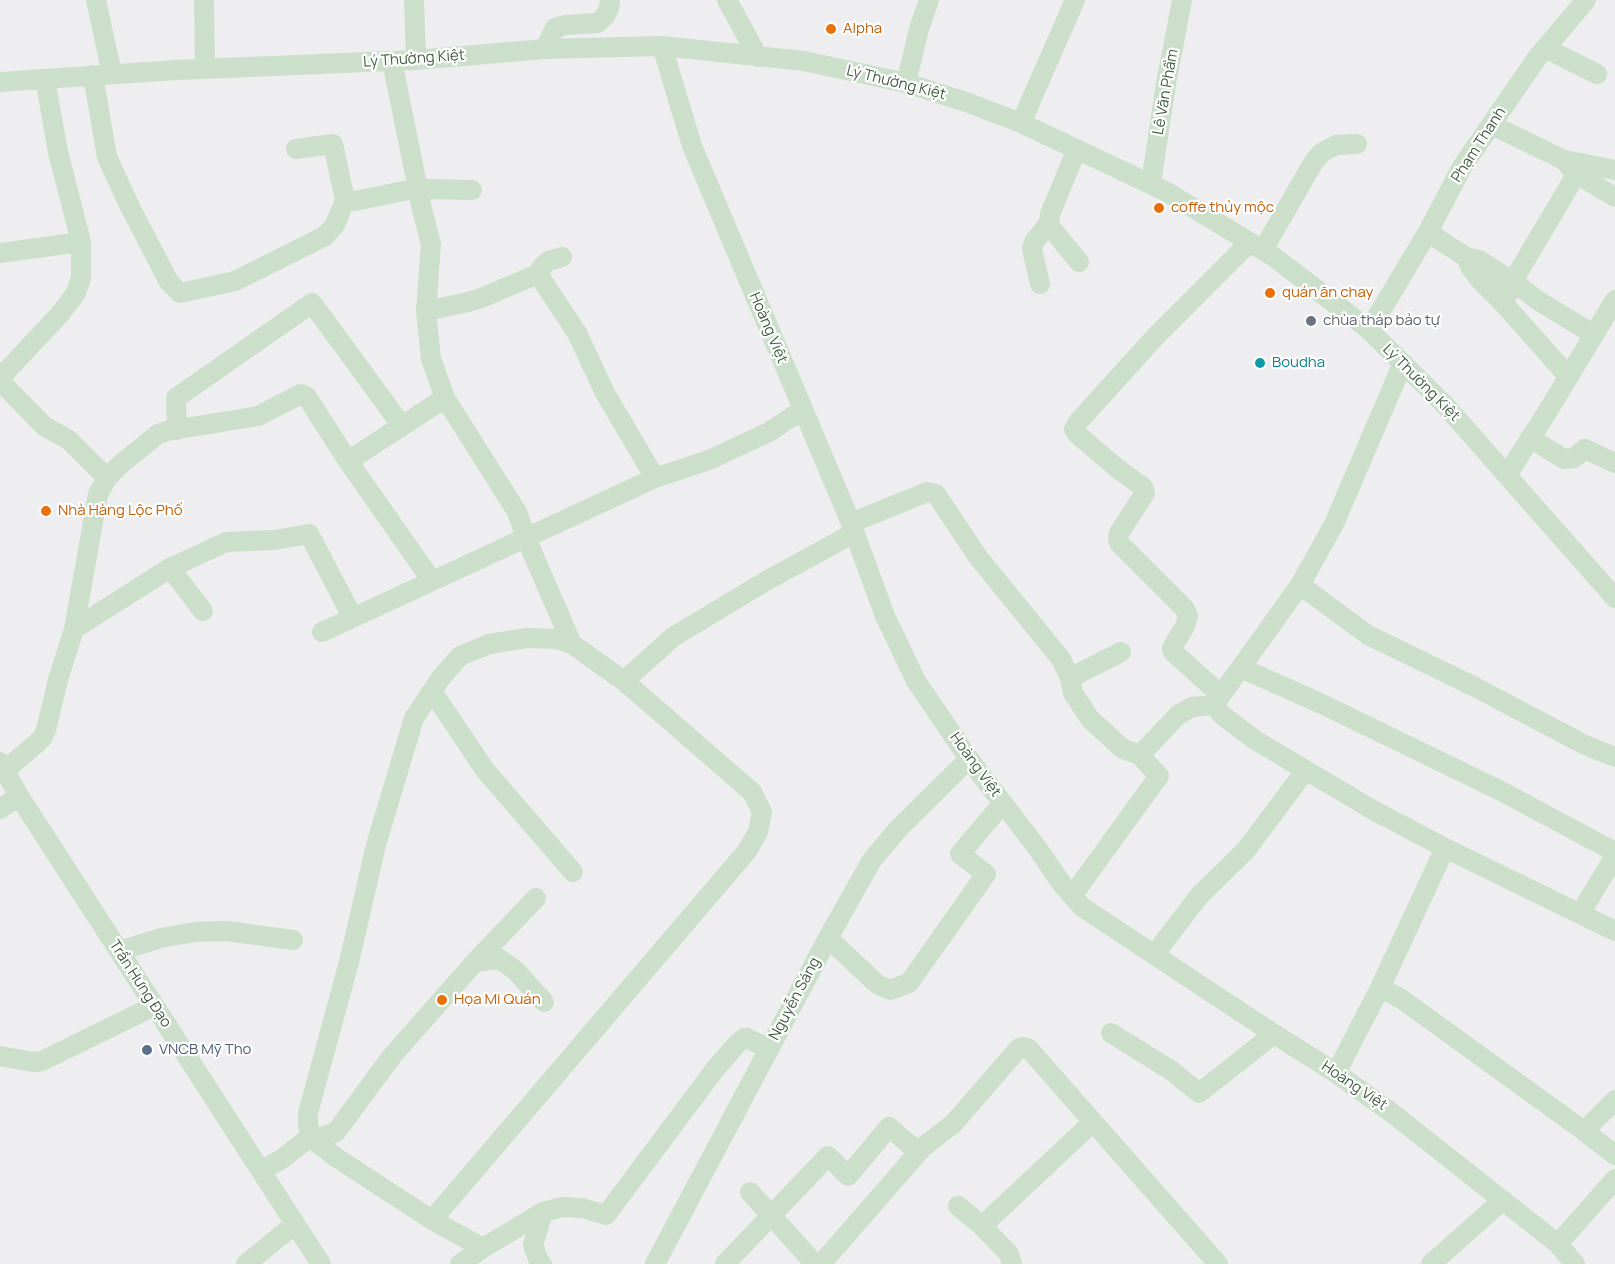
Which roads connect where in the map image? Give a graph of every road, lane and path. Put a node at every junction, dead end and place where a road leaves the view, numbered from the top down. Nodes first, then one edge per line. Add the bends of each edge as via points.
1 (96, 0) edge
2 (204, 0) edge
3 (414, 0) edge
4 (610, 0) edge
5 (727, 0) edge
6 (929, 0) edge
7 (1075, 0) edge
8 (1182, 0) edge
9 (1586, 0) edge
10 (662, 45) junction
11 (1545, 48) junction
12 (545, 49) junction
13 (758, 57) junction
14 (416, 60) junction
15 (392, 61) junction
16 (205, 69) junction
17 (1597, 74) dead end
18 (103, 75) junction
19 (45, 79) junction
20 (0, 82) edge
21 (906, 83) junction
22 (1021, 123) junction
23 (1492, 125) junction
24 (1357, 144) dead end
25 (296, 149) dead end
26 (1077, 149) junction
27 (1575, 166) junction
28 (1615, 170) edge
29 (1151, 183) junction
30 (472, 190) dead end
31 (418, 191) junction
32 (1615, 197) edge
33 (345, 200) junction
34 (1049, 223) junction
35 (1429, 230) junction
36 (81, 242) junction
37 (1257, 246) junction
38 (0, 253) edge
39 (562, 256) dead end
40 (1466, 257) junction
41 (1079, 262) dead end
42 (538, 274) junction
43 (1516, 283) junction
44 (1040, 284) dead end
45 (1615, 300) edge
46 (1504, 304) junction
47 (426, 311) junction
48 (1368, 329) junction
49 (1593, 334) junction
50 (1403, 363) junction
51 (1568, 376) junction
52 (0, 379) edge
53 (445, 398) junction
54 (802, 410) junction
55 (402, 426) junction
56 (177, 430) junction
57 (1530, 438) junction
58 (348, 461) junction
59 (1615, 463) edge
60 (1507, 475) junction
61 (107, 478) junction
62 (655, 478) junction
63 (853, 528) junction
64 (526, 538) junction
65 (170, 568) junction
66 (432, 581) junction
67 (1300, 585) junction
68 (1615, 598) edge
69 (203, 611) dead end
70 (353, 618) junction
71 (74, 629) junction
72 (322, 632) dead end
73 (572, 644) junction
74 (1121, 652) dead end
75 (1241, 669) junction
76 (1070, 678) junction
77 (624, 681) junction
78 (432, 690) junction
79 (1217, 700) junction
80 (1143, 756) junction
81 (1615, 757) edge
82 (969, 759) junction
83 (2, 766) edge
84 (1305, 771) junction
85 (19, 796) junction
86 (1003, 804) junction
87 (0, 809) edge
88 (1445, 848) junction
89 (1615, 852) edge
90 (1615, 856) edge
91 (573, 872) dead end
92 (1072, 896) junction
93 (536, 898) dead end
94 (1580, 914) junction
95 (1615, 931) edge
96 (828, 938) junction
97 (293, 940) dead end
98 (119, 951) junction
99 (1154, 955) junction
100 (475, 962) junction
101 (1380, 987) junction
102 (544, 1002) dead end
103 (154, 1006) junction
104 (1111, 1033) dead end
105 (1274, 1034) junction
106 (769, 1049) junction
107 (0, 1056) edge
108 (1336, 1073) junction
109 (1615, 1100) edge
110 (1093, 1122) junction
111 (1584, 1131) junction
112 (313, 1137) junction
113 (918, 1152) junction
114 (1615, 1155) edge
115 (261, 1171) junction
116 (1615, 1179) edge
117 (750, 1192) dead end
118 (1503, 1200) junction
119 (958, 1206) dead end
120 (543, 1212) junction
121 (771, 1215) junction
122 (432, 1220) junction
123 (295, 1224) junction
124 (982, 1226) junction
125 (1558, 1244) junction
126 (483, 1248) junction
127 (246, 1264) edge
128 (321, 1264) edge
129 (460, 1264) edge
130 (542, 1264) edge
131 (655, 1264) edge
132 (725, 1264) edge
133 (821, 1264) edge
134 (1011, 1264) edge
135 (1218, 1264) edge
136 (1431, 1264) edge
137 (1575, 1264) edge

1 - 18 street
2 - 16 street
3 - 14 street
4 - 12 street via 606,16 598,23 555,28
5 - 13 street
6 - 21 street
7 - 22 street
8 - 29 street, Lê Văn Phẩm
9 - 11 street, Phạm Thanh
10 - 12 street, Lý Thường Kiệt
10 - 13 street, Lý Thường Kiệt
10 - 54 street, Hoàng Việt via 692,146
11 - 17 street
11 - 23 street, Phạm Thanh
12 - 14 street, Lý Thường Kiệt
13 - 21 street, Lý Thường Kiệt via 804,61
14 - 15 street, Lý Thường Kiệt
15 - 16 street, Lý Thường Kiệt
15 - 31 street
16 - 18 street, Lý Thường Kiệt
18 - 19 street, Lý Thường Kiệt
18 - 33 street via 107,157 169,282 180,293 235,281 325,236 335,225
19 - 20 street, Lý Thường Kiệt
19 - 36 street via 58,152
21 - 22 street, Lý Thường Kiệt
22 - 26 street, Lý Thường Kiệt
23 - 27 street
23 - 35 street, Phạm Thanh via 1462,167
24 - 37 street via 1336,145 1321,153
25 - 33 street via 333,144
26 - 29 street, Lý Thường Kiệt
26 - 34 street
27 - 28 street
27 - 32 street
27 - 43 street
29 - 37 street, Lý Thường Kiệt
30 - 31 street
31 - 33 street
31 - 47 street via 431,244
34 - 41 street
34 - 44 street via 1032,249
35 - 40 street
35 - 48 street, Phạm Thanh
36 - 38 street
36 - 52 street via 81,278 76,293
37 - 48 street, Lý Thường Kiệt
37 - 79 street via 1155,337 1074,429 1143,487 1145,493 1118,539 1185,609 1188,616 1173,652
39 - 42 street via 548,261
40 - 43 street via 1479,260
40 - 46 street via 1480,280
42 - 47 street via 468,303
42 - 62 street via 577,333 605,393
43 - 46 street
43 - 49 street
45 - 49 street
46 - 51 street
47 - 53 street via 431,359
48 - 50 street, Lý Thường Kiệt
49 - 51 street
50 - 60 street, Lý Thường Kiệt
50 - 67 street via 1334,524
51 - 57 street
52 - 61 street via 44,426 69,440
53 - 55 street
53 - 64 street via 517,512
54 - 62 street via 769,432 709,460
54 - 63 street, Hoàng Việt
55 - 56 street via 312,303 176,398
55 - 58 street
56 - 58 street via 258,416 301,394 311,402
56 - 61 street via 158,434
57 - 59 street via 1564,459 1574,458 1585,449
57 - 60 street
58 - 66 street
60 - 68 street, Lý Thường Kiệt
61 - 71 street via 98,494
62 - 64 street
63 - 76 street via 927,492 936,494 978,557 1061,659
63 - 77 street via 674,637
63 - 82 street, Hoàng Việt via 885,616 916,681
64 - 66 street
64 - 73 street
65 - 69 street
65 - 70 street via 226,542 309,534
65 - 71 street
66 - 70 street
67 - 75 street
67 - 81 street via 1368,635
70 - 72 street
71 - 83 street via 43,736
73 - 77 street
73 - 78 street via 544,637 489,644 460,656
74 - 76 street
75 - 79 street
75 - 89 street via 1481,781
76 - 80 street via 1073,693 1090,719 1122,748
77 - 122 street via 752,792 762,812 758,832 747,851
78 - 91 street via 485,770
78 - 112 street via 414,718 376,845 308,1113
79 - 80 street via 1178,715
79 - 84 street via 1222,716
80 - 92 street via 1159,776
82 - 86 street, Hoàng Việt
82 - 96 street, Nguyễn Sáng via 872,860
83 - 85 street, Trần Hưng Đạo
84 - 88 street
84 - 99 street via 1246,850 1199,896
85 - 87 street
85 - 98 street, Trần Hưng Đạo
86 - 92 street, Hoàng Việt
86 - 96 street via 960,854 986,874 909,983 890,990 877,984
88 - 94 street
88 - 101 street
90 - 94 street
92 - 99 street, Hoàng Việt via 1082,907
93 - 100 street
94 - 95 street
96 - 106 street, Nguyễn Sáng
97 - 98 street via 226,931 195,932
98 - 103 street, Trần Hưng Đạo
99 - 105 street, Hoàng Việt
100 - 102 street via 500,959
100 - 112 street via 392,1056 336,1132
101 - 108 street
101 - 111 street
103 - 107 street via 42,1061
103 - 115 street, Trần Hưng Đạo
104 - 105 street via 1199,1093
105 - 108 street, Hoàng Việt
106 - 120 street via 747,1038 737,1044 606,1215 582,1208
106 - 131 street, Nguyễn Sáng
108 - 118 street, Hoàng Việt
109 - 111 street
110 - 113 street via 1029,1048 1024,1047 953,1124
110 - 124 street
110 - 135 street
111 - 114 street
112 - 115 street
112 - 122 street via 337,1158
113 - 121 street via 889,1126 848,1176 828,1156
113 - 133 street
115 - 123 street, Trần Hưng Đạo
116 - 125 street
117 - 121 street
118 - 125 street, Hoàng Việt
118 - 136 street
119 - 124 street
120 - 126 street
120 - 130 street via 533,1245
121 - 132 street
121 - 133 street
122 - 126 street
123 - 127 street
123 - 128 street, Trần Hưng Đạo
124 - 134 street via 1009,1254
125 - 137 street, Hoàng Việt
126 - 129 street

